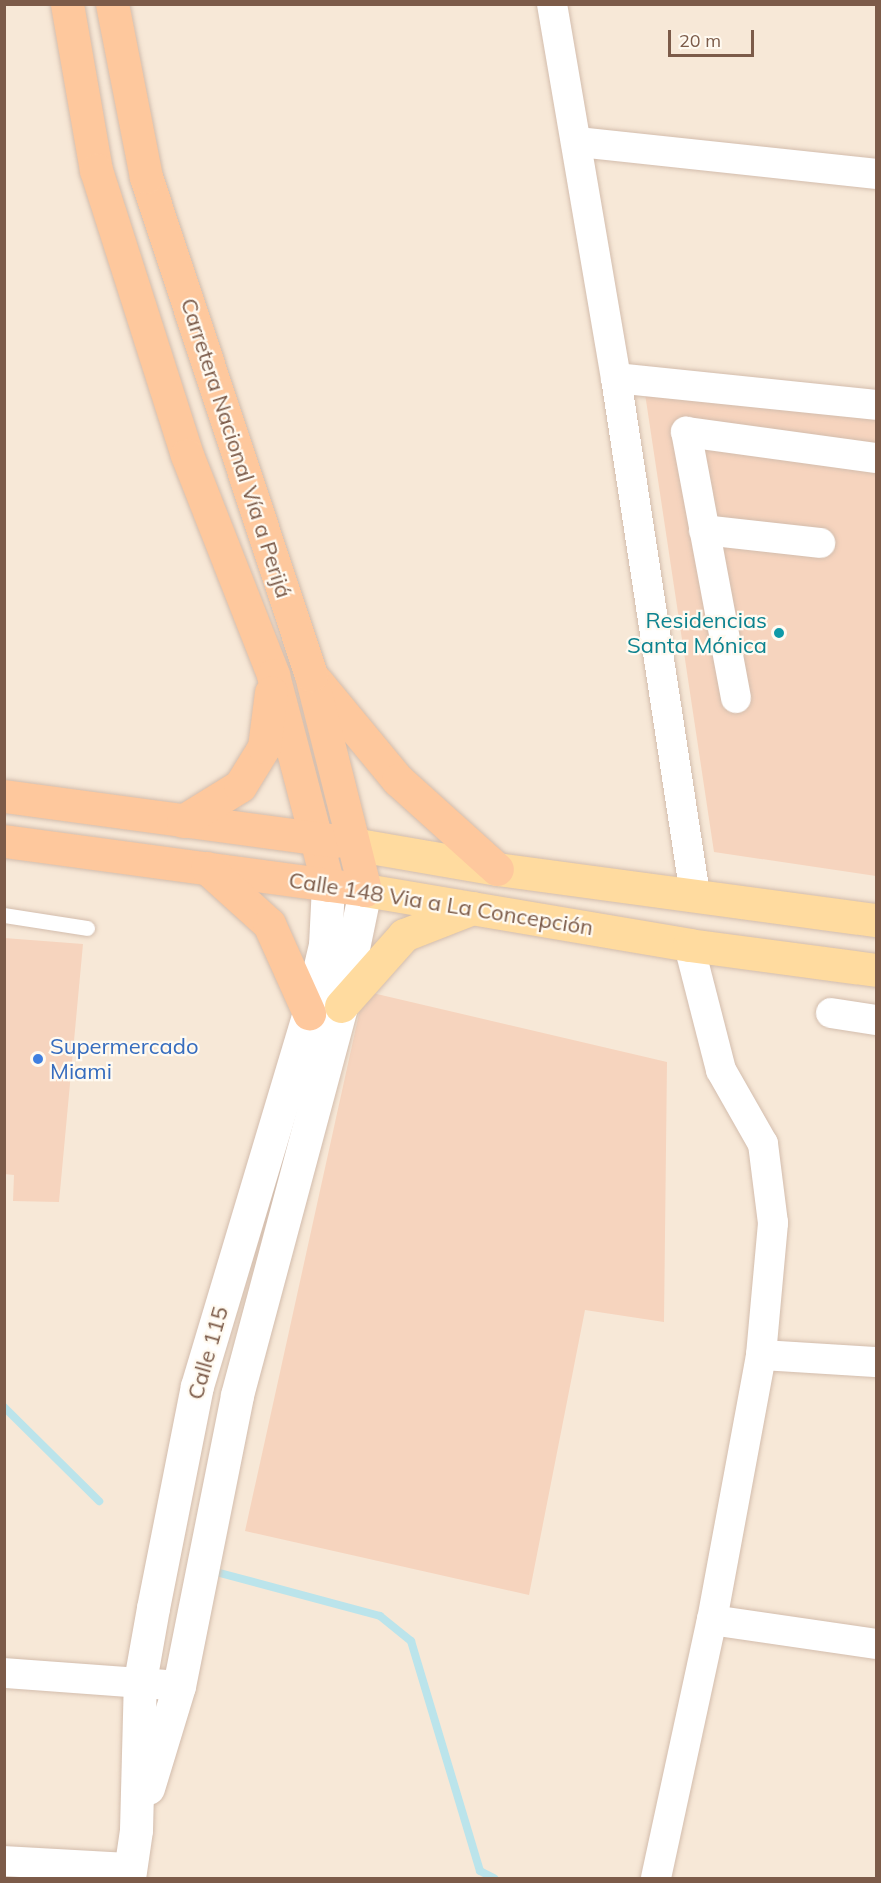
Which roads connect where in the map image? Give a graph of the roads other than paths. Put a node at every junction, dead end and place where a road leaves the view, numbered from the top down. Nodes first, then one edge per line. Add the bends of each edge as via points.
1 (67, 4) edge
2 (112, 4) edge
3 (552, 4) edge
4 (578, 142) junction
5 (876, 174) edge
6 (616, 378) junction
7 (876, 405) edge
8 (876, 458) edge
9 (704, 530) junction
10 (820, 543) dead end
11 (273, 675) junction
12 (311, 675) junction
13 (736, 698) dead end
14 (4, 796) edge
15 (183, 821) junction
16 (317, 839) junction
17 (4, 841) edge
18 (353, 844) junction
19 (207, 868) junction
20 (497, 869) junction
21 (328, 885) junction
22 (365, 890) junction
23 (695, 895) junction
24 (473, 908) junction
25 (4, 915) edge
26 (876, 920) edge
27 (87, 928) dead end
28 (689, 945) junction
29 (876, 970) edge
30 (341, 1006) junction
31 (831, 1012) dead end
32 (309, 1013) junction
33 (876, 1020) edge
34 (761, 1355) junction
35 (876, 1362) edge
36 (712, 1620) junction
37 (876, 1644) edge
38 (4, 1673) edge
39 (140, 1682) junction
40 (179, 1686) junction
41 (136, 1830) junction
42 (4, 1861) edge
43 (130, 1873) edge
44 (656, 1878) edge

1 - 11 highway, Carretera Nacional Vía a Perijá via 96,170 187,455
2 - 12 highway, Carretera Nacional Vía a Perijá via 146,177
3 - 4 street
4 - 5 street
4 - 6 street
6 - 7 street
6 - 23 street
8 - 9 street via 686,432
9 - 10 street
9 - 13 street
11 - 15 highway via 264,747 240,786
11 - 16 highway, Carretera Nacional Vía a Perijá
12 - 18 highway, Carretera Nacional Vía a Perijá
12 - 20 highway via 398,780
14 - 15 highway, Calle 148 Via a La Concepción
15 - 16 highway, Calle 148 Via a La Concepción
16 - 18 highway, Calle 148 Via a La Concepción
16 - 21 highway, Carretera Nacional Vía a Perijá
17 - 19 highway, Calle 148 Via a La Concepción
18 - 20 main road, Calle 148 Via a La Concepción
18 - 22 highway, Carretera Nacional Vía a Perijá
19 - 21 highway, Calle 148 Via a La Concepción
19 - 32 highway via 269,924
20 - 23 main road, Calle 148 Via a La Concepción
21 - 22 highway, Calle 148 Via a La Concepción
21 - 32 street, Calle 115 via 325,945
22 - 24 main road, Calle 148 Via a La Concepción
22 - 30 street, Calle 115
23 - 26 main road, Calle 148 Via a La Concepción
24 - 28 main road, Calle 148 Via a La Concepción
24 - 30 main road via 404,935
25 - 27 lane
28 - 29 main road, Calle 148 Via a La Concepción
28 - 34 street via 721,1071 763,1144 773,1223
30 - 40 street, Calle 115 via 237,1395
31 - 33 street
32 - 39 street, Calle 115 via 197,1386
34 - 35 street
34 - 36 street
36 - 37 street
36 - 44 street
38 - 39 street
39 - 40 street
39 - 41 street, Calle 115
40 - 41 street, Calle 115
41 - 43 street, Calle 115
42 - 43 street

